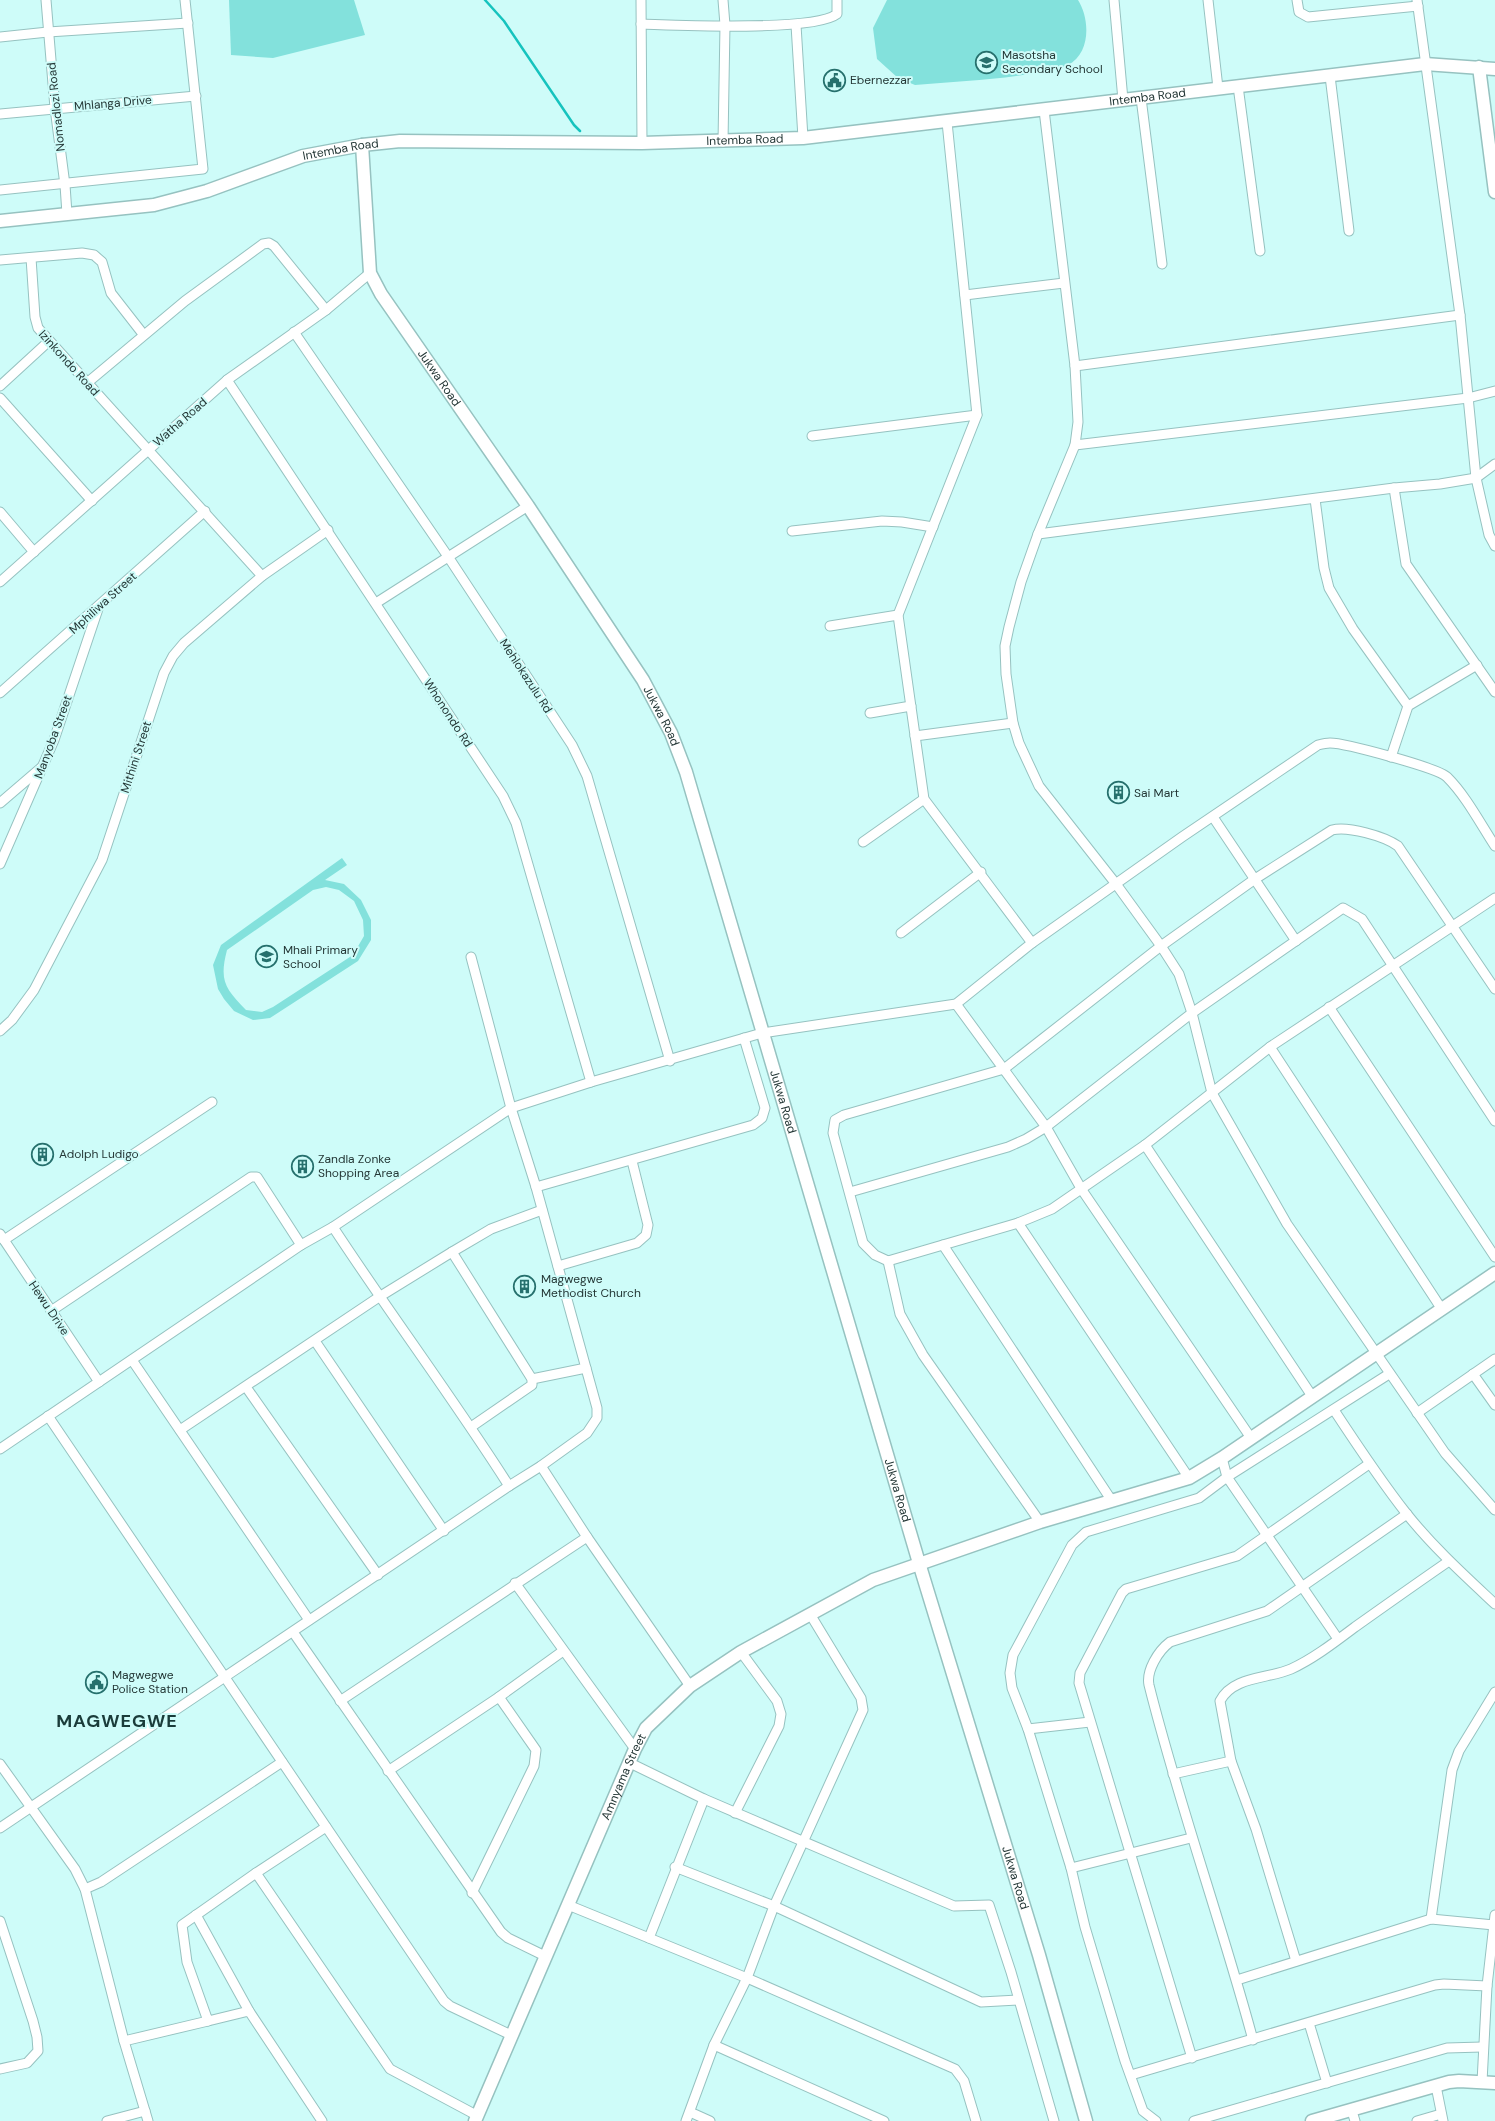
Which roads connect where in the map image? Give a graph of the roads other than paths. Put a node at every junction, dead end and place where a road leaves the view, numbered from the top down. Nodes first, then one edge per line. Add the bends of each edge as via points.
1 (46, 0) edge
2 (185, 0) edge
3 (641, 0) edge
4 (722, 0) edge
5 (837, 0) edge
6 (1114, 0) edge
7 (1208, 0) edge
8 (1298, 0) edge
9 (1417, 3) edge
10 (188, 23) junction
11 (640, 24) junction
12 (725, 25) junction
13 (796, 25) junction
14 (48, 32) junction
15 (0, 38) edge
16 (1425, 64) junction
17 (1479, 67) junction
18 (1495, 69) edge
19 (1330, 76) junction
20 (1238, 86) junction
21 (1218, 88) junction
22 (196, 96) junction
23 (1141, 98) junction
24 (1123, 100) junction
25 (55, 108) junction
26 (1044, 110) junction
27 (0, 114) edge
28 (947, 122) junction
29 (803, 138) junction
30 (723, 142) junction
31 (642, 143) junction
32 (362, 145) junction
33 (65, 185) junction
34 (0, 190) edge
35 (1495, 192) edge
36 (67, 214) junction
37 (0, 222) edge
38 (1349, 231) dead end
39 (1260, 251) dead end
40 (31, 258) junction
41 (0, 260) edge
42 (1162, 264) dead end
43 (370, 272) junction
44 (1064, 283) junction
45 (965, 295) junction
46 (326, 310) junction
47 (1460, 315) junction
48 (294, 332) junction
49 (143, 334) junction
50 (49, 341) junction
51 (1075, 366) junction
52 (228, 380) junction
53 (87, 383) junction
54 (0, 386) edge
55 (1495, 391) edge
56 (0, 398) edge
57 (1468, 398) junction
58 (977, 415) junction
59 (812, 436) dead end
60 (1075, 445) junction
61 (148, 449) junction
62 (1495, 464) edge
63 (1476, 478) junction
64 (1394, 488) junction
65 (1315, 499) junction
66 (92, 500) junction
67 (528, 506) junction
68 (205, 511) junction
69 (0, 512) edge
70 (933, 527) junction
71 (328, 530) junction
72 (792, 530) dead end
73 (1038, 534) junction
74 (1495, 546) edge
75 (34, 552) junction
76 (449, 558) junction
77 (262, 576) junction
78 (0, 582) edge
79 (376, 603) junction
80 (99, 606) junction
81 (898, 615) junction
82 (830, 626) dead end
83 (1477, 665) junction
84 (1495, 692) edge
85 (0, 693) edge
86 (911, 706) junction
87 (1408, 706) junction
88 (870, 713) dead end
89 (1013, 723) junction
90 (915, 736) junction
91 (1391, 757) junction
92 (44, 766) junction
93 (924, 799) junction
94 (0, 803) edge
95 (1213, 817) junction
96 (863, 842) dead end
97 (1495, 846) edge
98 (0, 864) edge
99 (981, 872) junction
100 (1255, 879) junction
101 (1116, 884) junction
102 (1495, 898) edge
103 (1452, 925) junction
104 (901, 933) dead end
105 (1296, 941) junction
106 (1032, 943) junction
107 (1161, 946) junction
108 (471, 957) dead end
109 (1392, 967) junction
110 (1495, 989) edge
111 (956, 1004) junction
112 (1329, 1007) junction
113 (1192, 1013) junction
114 (0, 1031) edge
115 (762, 1033) junction
116 (744, 1038) junction
117 (1270, 1048) junction
118 (670, 1061) junction
119 (1004, 1069) junction
120 (591, 1082) junction
121 (1212, 1093) junction
122 (212, 1102) dead end
123 (510, 1108) junction
124 (1495, 1122) edge
125 (1046, 1127) junction
126 (1145, 1145) junction
127 (632, 1161) junction
128 (536, 1187) junction
129 (1082, 1190) junction
130 (850, 1192) junction
131 (542, 1210) junction
132 (1018, 1223) junction
133 (333, 1227) junction
134 (2, 1237) edge
135 (301, 1245) junction
136 (943, 1245) junction
137 (452, 1252) junction
138 (1495, 1257) edge
139 (888, 1261) junction
140 (558, 1266) junction
141 (1495, 1273) edge
142 (379, 1297) junction
143 (1441, 1308) junction
144 (51, 1311) junction
145 (315, 1341) junction
146 (1375, 1352) junction
147 (1495, 1359) edge
148 (132, 1360) junction
149 (586, 1368) junction
150 (1389, 1374) junction
151 (1473, 1374) junction
152 (532, 1380) junction
153 (99, 1382) junction
154 (246, 1387) junction
155 (1312, 1396) junction
156 (1495, 1405) edge
157 (1334, 1410) junction
158 (1417, 1413) junction
159 (48, 1416) junction
160 (471, 1427) junction
161 (180, 1430) junction
162 (1251, 1438) junction
163 (0, 1450) edge
164 (1222, 1458) junction
165 (1370, 1464) junction
166 (541, 1466) junction
167 (1227, 1477) junction
168 (1189, 1478) junction
169 (509, 1486) junction
170 (1112, 1501) junction
171 (1495, 1510) edge
172 (1407, 1514) junction
173 (1040, 1522) junction
174 (444, 1531) junction
175 (1266, 1534) junction
176 (586, 1537) junction
177 (1449, 1561) junction
178 (918, 1563) junction
179 (378, 1575) junction
180 (515, 1583) junction
181 (1301, 1588) junction
182 (1495, 1604) edge
183 (810, 1614) junction
184 (309, 1620) junction
185 (293, 1632) junction
186 (1338, 1639) junction
187 (563, 1651) junction
188 (741, 1652) junction
189 (225, 1676) junction
190 (690, 1686) junction
191 (1495, 1692) edge
192 (499, 1697) junction
193 (340, 1701) junction
194 (1090, 1722) junction
195 (1028, 1729) junction
196 (635, 1749) junction
197 (1231, 1761) junction
198 (282, 1762) junction
199 (630, 1763) junction
200 (0, 1764) edge
201 (388, 1771) junction
202 (1173, 1774) junction
203 (704, 1799) junction
204 (29, 1807) junction
205 (735, 1813) junction
206 (326, 1827) junction
207 (0, 1828) edge
208 (1192, 1838) junction
209 (803, 1842) junction
210 (1131, 1854) junction
211 (675, 1868) junction
212 (1071, 1868) junction
213 (256, 1873) junction
214 (86, 1889) junction
215 (472, 1893) junction
216 (568, 1905) junction
217 (774, 1906) junction
218 (196, 1915) junction
219 (1495, 1915) edge
220 (1431, 1919) junction
221 (0, 1921) edge
222 (1494, 1925) junction
223 (649, 1938) junction
224 (545, 1956) junction
225 (1296, 1961) junction
226 (747, 1978) junction
227 (1237, 1980) junction
228 (1487, 1986) junction
229 (1018, 2000) junction
230 (249, 2011) junction
231 (208, 2021) junction
232 (1309, 2023) junction
233 (510, 2036) junction
234 (1253, 2040) junction
235 (124, 2041) junction
236 (714, 2045) junction
237 (1482, 2047) junction
238 (1192, 2058) junction
239 (0, 2069) edge
240 (1131, 2075) junction
241 (1327, 2083) junction
242 (1489, 2083) edge
243 (1436, 2086) junction
244 (145, 2111) junction
245 (690, 2112) junction
246 (1354, 2116) edge
247 (1442, 2118) edge
248 (477, 2119) edge
249 (107, 2121) edge
250 (148, 2121) edge
251 (322, 2121) edge
252 (686, 2121) edge
253 (710, 2121) edge
254 (884, 2121) edge
255 (976, 2121) edge
256 (1054, 2121) edge
257 (1086, 2121) edge
258 (1156, 2121) edge
259 (1194, 2121) edge
260 (1312, 2121) edge
261 (1417, 2121) edge

1 - 14 street, Nomadlozi Road
2 - 10 street
3 - 11 street
4 - 12 street
5 - 13 street via 837,14 832,18
6 - 24 street
7 - 21 street
8 - 9 street via 1299,12 1308,17
9 - 16 street
10 - 14 street
10 - 22 street
11 - 12 street
11 - 31 street
12 - 13 street
12 - 30 street
13 - 29 street
14 - 15 street
14 - 25 street, Nomadlozi Road
16 - 17 street, Intemba Road
16 - 19 street, Intemba Road
16 - 47 street
17 - 18 street, Intemba Road
17 - 35 street
19 - 20 street, Intemba Road
19 - 38 street
20 - 21 street, Intemba Road
20 - 39 street
21 - 23 street, Intemba Road
22 - 25 street, Mhlanga Drive
22 - 33 street via 204,169
23 - 24 street, Intemba Road
23 - 42 street
24 - 26 street, Intemba Road
25 - 27 street, Mhlanga Drive
25 - 33 street, Nomadlozi Road
26 - 28 street, Intemba Road
26 - 44 street
28 - 29 street, Intemba Road
28 - 45 street
29 - 30 street, Intemba Road
30 - 31 street, Intemba Road
31 - 32 street, Intemba Road via 400,141
32 - 36 street, Intemba Road via 303,156 174,201
32 - 43 street, Jukwa Road
33 - 34 street
33 - 36 street, Nomadlozi Road
36 - 37 street, Intemba Road
40 - 41 street
40 - 49 street via 82,253 94,255 102,262 111,293
40 - 50 street, Izinkondo Road via 35,317 38,328
43 - 46 street, Watha Road
43 - 67 street, Jukwa Road via 381,294
44 - 45 street
44 - 51 street
45 - 58 street
46 - 48 street, Watha Road
46 - 49 street via 269,243 184,300
47 - 51 street
47 - 57 street
48 - 52 street, Watha Road
48 - 76 street, Mehlokazulu Rd
49 - 53 street
50 - 53 street, Izinkondo Road
50 - 54 street
51 - 60 street via 1078,422
52 - 61 street, Watha Road
52 - 71 street, Whonondo Rd
53 - 61 street, Izinkondo Road
55 - 57 street
56 - 66 street
57 - 60 street
57 - 63 street
58 - 59 street
58 - 70 street
60 - 73 street
61 - 66 street, Watha Road
61 - 68 street, Izinkondo Road
62 - 63 street
63 - 64 street
63 - 74 street via 1489,534
64 - 65 street
64 - 83 street via 1406,564
65 - 73 street
65 - 87 street via 1329,588 1352,629
66 - 75 street, Watha Road
67 - 76 street
67 - 115 street, Jukwa Road via 642,680 671,733 686,772
68 - 77 street, Izinkondo Road
68 - 80 street, Mphiliwa Street
69 - 75 street
70 - 72 street via 882,521
70 - 81 street
71 - 77 street, Mithini Street
71 - 79 street, Whonondo Rd
73 - 89 street via 1021,582 1005,646
75 - 78 street, Watha Road
76 - 79 street
76 - 118 street, Mehlokazulu Rd via 572,745 588,776
77 - 114 street, Mithini Street via 173,656 164,673 102,860 34,990
79 - 120 street, Whonondo Rd via 503,796 516,823
80 - 85 street, Mphiliwa Street
80 - 92 street, Manyoba Street
81 - 82 street
81 - 86 street
83 - 84 street
83 - 87 street
86 - 88 street
86 - 90 street
87 - 91 street
89 - 90 street
89 - 101 street via 1021,749 1039,786
90 - 93 street
91 - 95 street via 1330,743 1318,745
91 - 97 street via 1445,775
92 - 94 street
92 - 98 street, Manyoba Street
93 - 96 street
93 - 99 street
95 - 100 street
95 - 101 street
99 - 104 street
99 - 106 street
100 - 103 street via 1332,830 1351,830 1398,846
100 - 105 street
100 - 107 street
101 - 106 street
101 - 107 street
102 - 103 street
103 - 109 street
103 - 110 street
105 - 109 street via 1343,908 1362,919
105 - 113 street
106 - 111 street
107 - 113 street via 1179,974
107 - 119 street
108 - 123 street
109 - 112 street
109 - 124 street
111 - 115 street
111 - 119 street
112 - 117 street
112 - 138 street
113 - 121 street
113 - 125 street
115 - 116 street
115 - 178 street, Jukwa Road
116 - 118 street
116 - 127 street via 764,1108 762,1118 753,1126
117 - 121 street
117 - 143 street
118 - 120 street
119 - 125 street
119 - 130 street via 835,1120 834,1133
120 - 123 street
121 - 126 street
121 - 146 street via 1287,1224
122 - 134 street
123 - 128 street
123 - 133 street
125 - 129 street
125 - 130 street via 1008,1147
126 - 129 street
126 - 155 street
127 - 128 street
127 - 140 street via 648,1225 646,1235 638,1243
128 - 131 street
129 - 132 street via 1052,1209
129 - 162 street
130 - 139 street via 863,1243 874,1256
131 - 137 street via 491,1229
131 - 140 street
132 - 136 street
132 - 168 street
133 - 135 street
133 - 142 street
134 - 144 street, Hewu Drive
135 - 144 street via 257,1177 251,1177
135 - 148 street
136 - 139 street
136 - 170 street
137 - 142 street
137 - 152 street
139 - 173 street via 900,1314 923,1355
140 - 149 street
141 - 143 street, Amnyama Street
142 - 145 street
142 - 160 street
143 - 146 street, Amnyama Street
144 - 153 street, Hewu Drive
145 - 154 street
145 - 174 street
146 - 150 street
146 - 155 street, Amnyama Street
147 - 151 street
148 - 153 street
148 - 161 street
149 - 152 street
149 - 166 street via 597,1418 586,1434
150 - 157 street
150 - 158 street
151 - 156 street
151 - 158 street
152 - 160 street via 532,1385
153 - 159 street
154 - 161 street
154 - 179 street
155 - 162 street, Amnyama Street
157 - 165 street
157 - 167 street
158 - 171 street via 1445,1453
159 - 163 street
159 - 189 street
160 - 169 street
161 - 184 street
162 - 164 street, Amnyama Street
164 - 167 street
164 - 168 street, Amnyama Street
165 - 172 street
165 - 175 street
166 - 169 street
166 - 176 street
167 - 175 street
167 - 195 street via 1199,1498 1094,1528 1072,1544 1013,1655 1012,1688
168 - 170 street, Amnyama Street
169 - 174 street
170 - 173 street, Amnyama Street
172 - 177 street
172 - 181 street
173 - 178 street, Amnyama Street
174 - 179 street
175 - 181 street
175 - 194 street via 1235,1557 1130,1586 1122,1593 1080,1673 1079,1683
176 - 180 street
176 - 190 street
177 - 182 street
177 - 186 street
178 - 183 street, Amnyama Street via 873,1580
178 - 257 street, Jukwa Road via 1039,1955
179 - 184 street
180 - 187 street
180 - 193 street
181 - 186 street
181 - 202 street via 1267,1610 1173,1641 1164,1647 1148,1676
183 - 188 street, Amnyama Street
183 - 209 street via 864,1706
184 - 185 street
185 - 189 street
185 - 193 street
186 - 197 street via 1290,1669 1234,1685 1226,1691 1220,1700
187 - 192 street
187 - 196 street
188 - 190 street, Amnyama Street
188 - 205 street via 777,1702 781,1714 779,1726
189 - 198 street
189 - 204 street
190 - 196 street, Amnyama Street via 646,1728
191 - 220 street via 1459,1751 1452,1770
192 - 201 street
192 - 215 street via 536,1750 534,1766
193 - 201 street
194 - 195 street
194 - 210 street
195 - 212 street
196 - 199 street, Amnyama Street
197 - 202 street
197 - 225 street via 1256,1829
198 - 206 street
198 - 214 street
199 - 203 street
199 - 216 street, Amnyama Street
200 - 204 street
201 - 215 street
202 - 208 street
203 - 205 street
203 - 211 street
204 - 207 street
204 - 214 street
205 - 209 street
206 - 213 street
206 - 233 street via 444,2002
208 - 210 street
208 - 227 street
209 - 217 street
209 - 229 street via 954,1906 989,1905
210 - 212 street
210 - 238 street
211 - 217 street
211 - 223 street
212 - 240 street via 1085,1927
213 - 218 street
213 - 248 street via 390,2069
214 - 235 street
215 - 224 street via 504,1935
216 - 223 street
216 - 224 street, Amnyama Street
217 - 226 street
217 - 229 street via 981,2002
218 - 230 street
218 - 231 street via 182,1925 187,1962
219 - 222 street
220 - 222 street
220 - 225 street
221 - 239 street via 33,2021 38,2050 27,2063
222 - 228 street
223 - 226 street
224 - 233 street, Amnyama Street
225 - 227 street
226 - 236 street
226 - 255 street via 954,2069 964,2081
227 - 234 street
228 - 232 street via 1439,1984
228 - 237 street
229 - 256 street
230 - 231 street
230 - 251 street
231 - 235 street
232 - 234 street
232 - 241 street
233 - 248 street, Amnyama Street
234 - 238 street
235 - 244 street
236 - 245 street
236 - 254 street
237 - 241 street via 1446,2048
237 - 242 street
238 - 240 street
240 - 258 street via 1143,2110
241 - 259 street
242 - 243 street via 1459,2081
243 - 246 street
243 - 247 street
244 - 249 street
244 - 250 street
245 - 252 street
245 - 253 street
246 - 260 street
247 - 261 street

